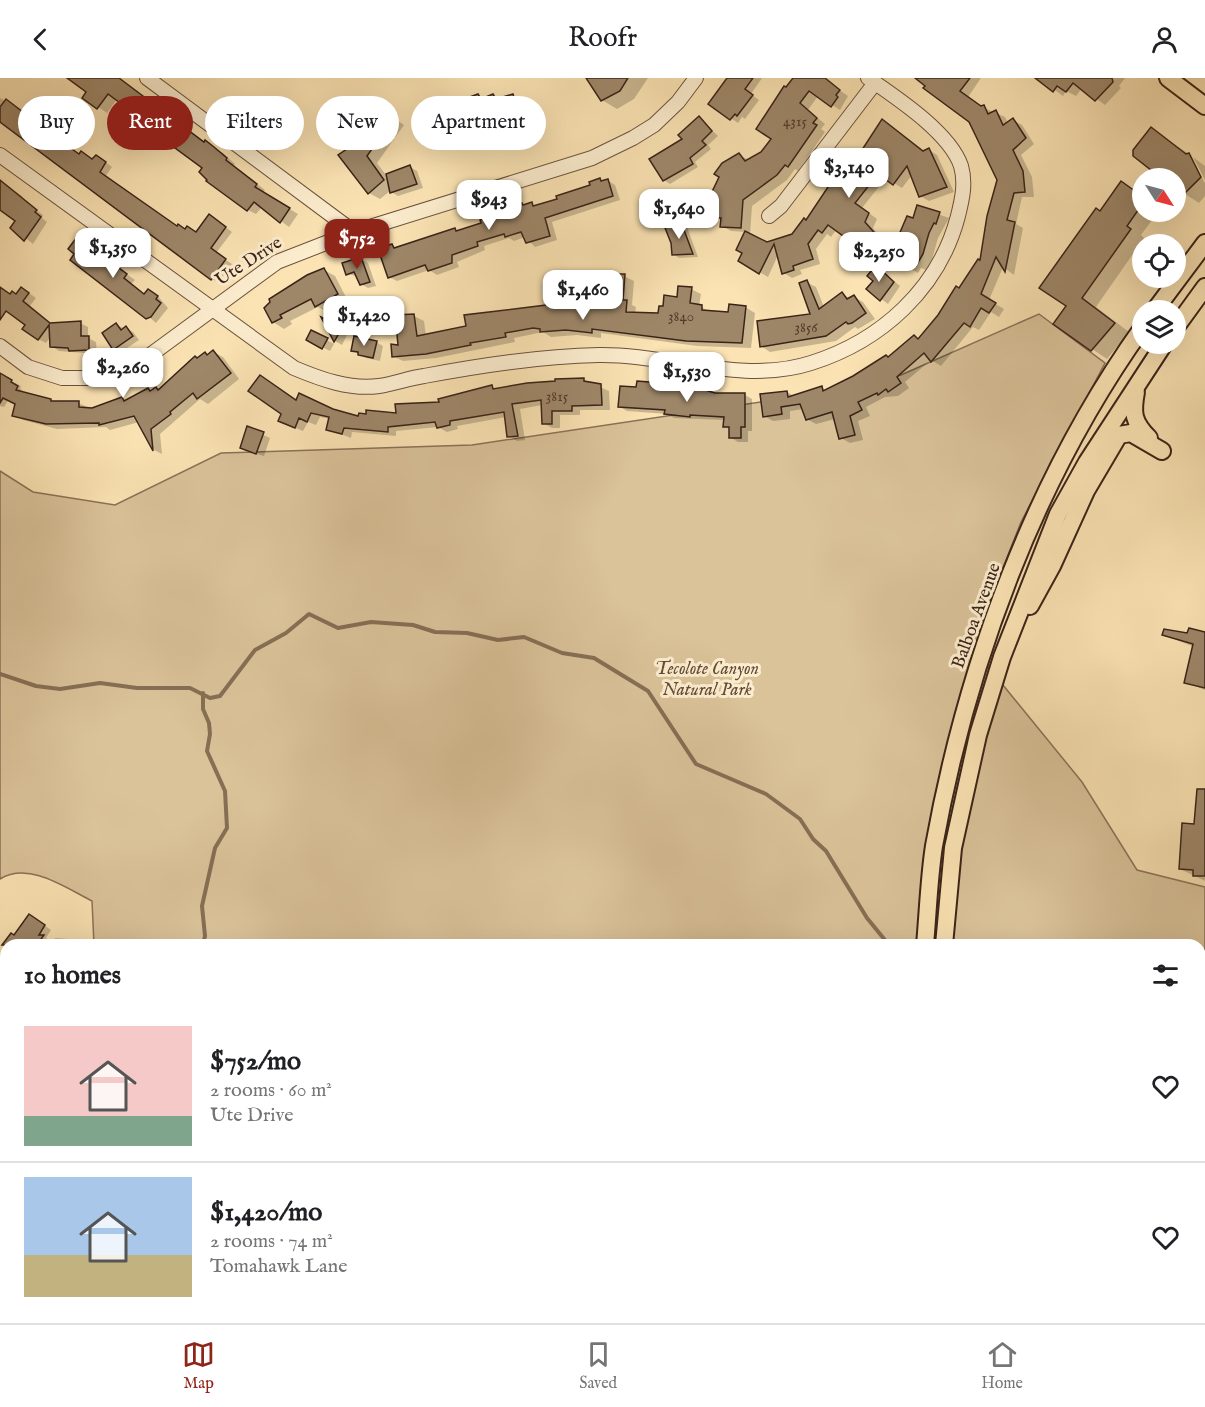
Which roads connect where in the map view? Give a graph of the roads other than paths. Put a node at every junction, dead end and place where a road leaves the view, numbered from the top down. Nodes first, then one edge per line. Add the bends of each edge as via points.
1 (147, 78) edge
2 (696, 78) edge
3 (1168, 78) edge
4 (872, 80) edge
5 (1205, 106) edge
6 (0, 155) edge
7 (769, 216) dead end
8 (354, 232) junction
9 (1205, 243) edge
10 (1205, 287) edge
11 (1162, 300) edge
12 (210, 309) junction
13 (1186, 313) edge
14 (1132, 344) edge
15 (0, 346) edge
16 (1157, 354) edge
17 (1137, 384) junction
18 (1002, 657) junction
19 (926, 939) edge
20 (945, 939) edge

1 - 8 street
2 - 8 street, Ute Drive via 654,125 592,158
3 - 5 main road
4 - 7 street via 781,206
4 - 12 street via 947,140 961,166 963,198 939,263 899,315 851,348 809,364 778,371 601,355 510,361 380,386 351,385 321,380 294,368
6 - 12 street
8 - 12 street, Ute Drive via 277,262
9 - 11 main road
10 - 13 main road
12 - 15 street, Ute Drive via 138,364 98,378 54,376 28,367
14 - 19 main road, Balboa Avenue via 1079,426 1029,531 987,640 961,726 934,847
16 - 17 main road, Balboa Avenue
17 - 18 main road, Balboa Avenue via 1058,514
17 - 18 main road via 1132,410 1136,425 1162,451 1131,433 1119,435 1086,491 1052,566
18 - 20 main road, Balboa Avenue via 978,735 953,848

